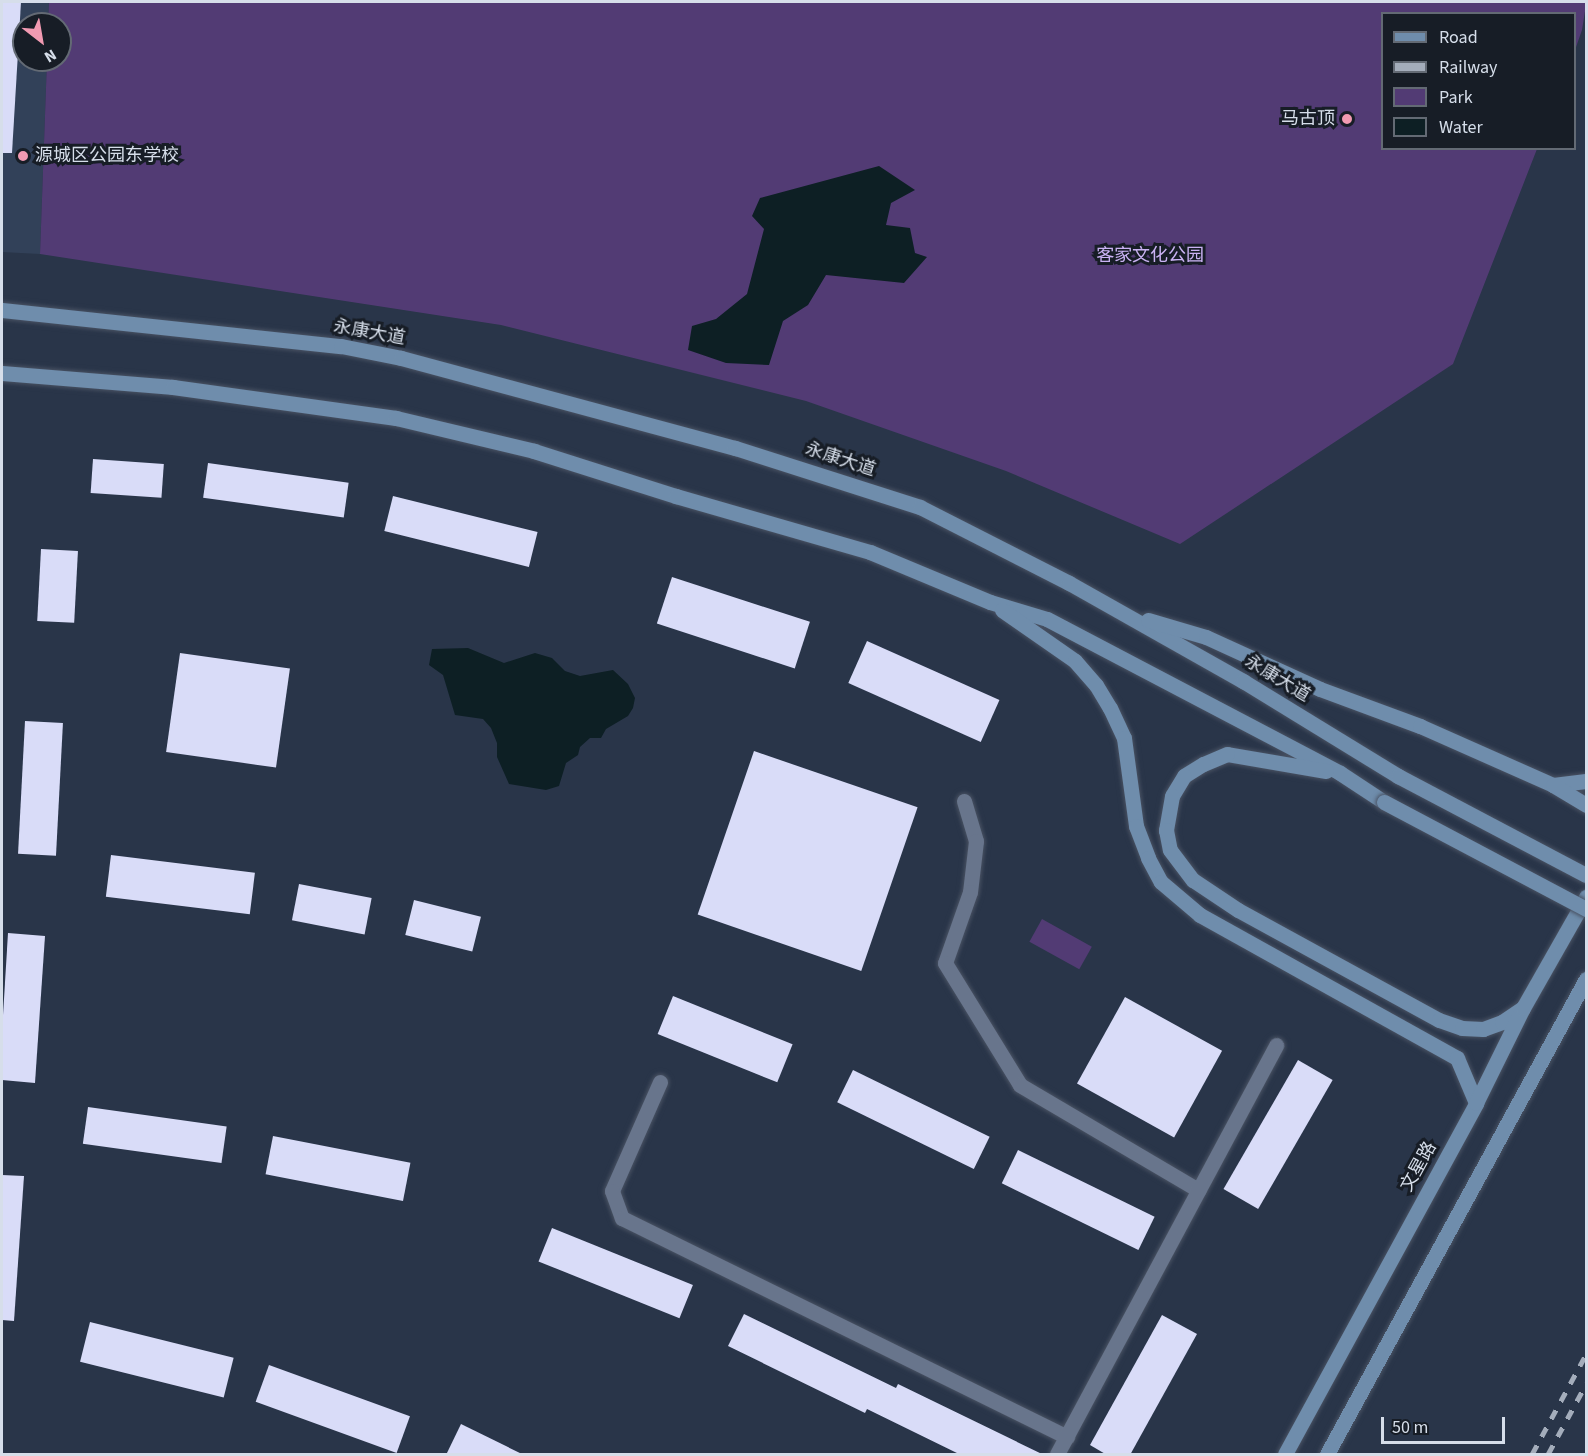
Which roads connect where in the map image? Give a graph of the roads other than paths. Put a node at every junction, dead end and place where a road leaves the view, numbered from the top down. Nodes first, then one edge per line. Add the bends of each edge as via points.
1 (2, 310) edge
2 (2, 374) edge
3 (990, 602) junction
4 (1122, 612) junction
5 (1340, 773) junction
6 (1587, 781) edge
7 (1553, 784) junction
8 (964, 801) dead end
9 (1587, 805) edge
10 (1587, 875) edge
11 (1587, 897) edge
12 (1587, 909) edge
13 (1587, 979) edge
14 (1523, 1008) junction
15 (1276, 1045) dead end
16 (660, 1082) dead end
17 (1476, 1103) junction
18 (1198, 1190) junction
19 (1067, 1437) junction
20 (1057, 1455) edge
21 (1285, 1455) edge
22 (1327, 1455) edge

1 - 4 street, 永康大道 via 341,346 401,358 735,448 920,507
2 - 3 street via 173,387 396,418 534,451 870,552
3 - 5 street via 1047,619
3 - 17 street via 1075,661 1101,693 1124,738 1136,826 1161,882 1200,915 1457,1058
4 - 7 street via 1206,637 1320,689 1420,726
4 - 10 street, 永康大道 via 1398,776
5 - 12 street, bridge via 1384,802
5 - 14 street via 1227,754 1203,764 1184,776 1172,796 1166,830 1170,850 1192,880 1238,910 1439,1020 1462,1028 1483,1029
6 - 7 street
7 - 9 street
8 - 18 street via 976,841 970,892 945,963 1020,1085
11 - 14 street, 文星路
13 - 22 street
14 - 17 street, 文星路
15 - 18 street
16 - 19 street via 612,1191 622,1218
17 - 21 street, 文星路
18 - 19 street
19 - 20 street

